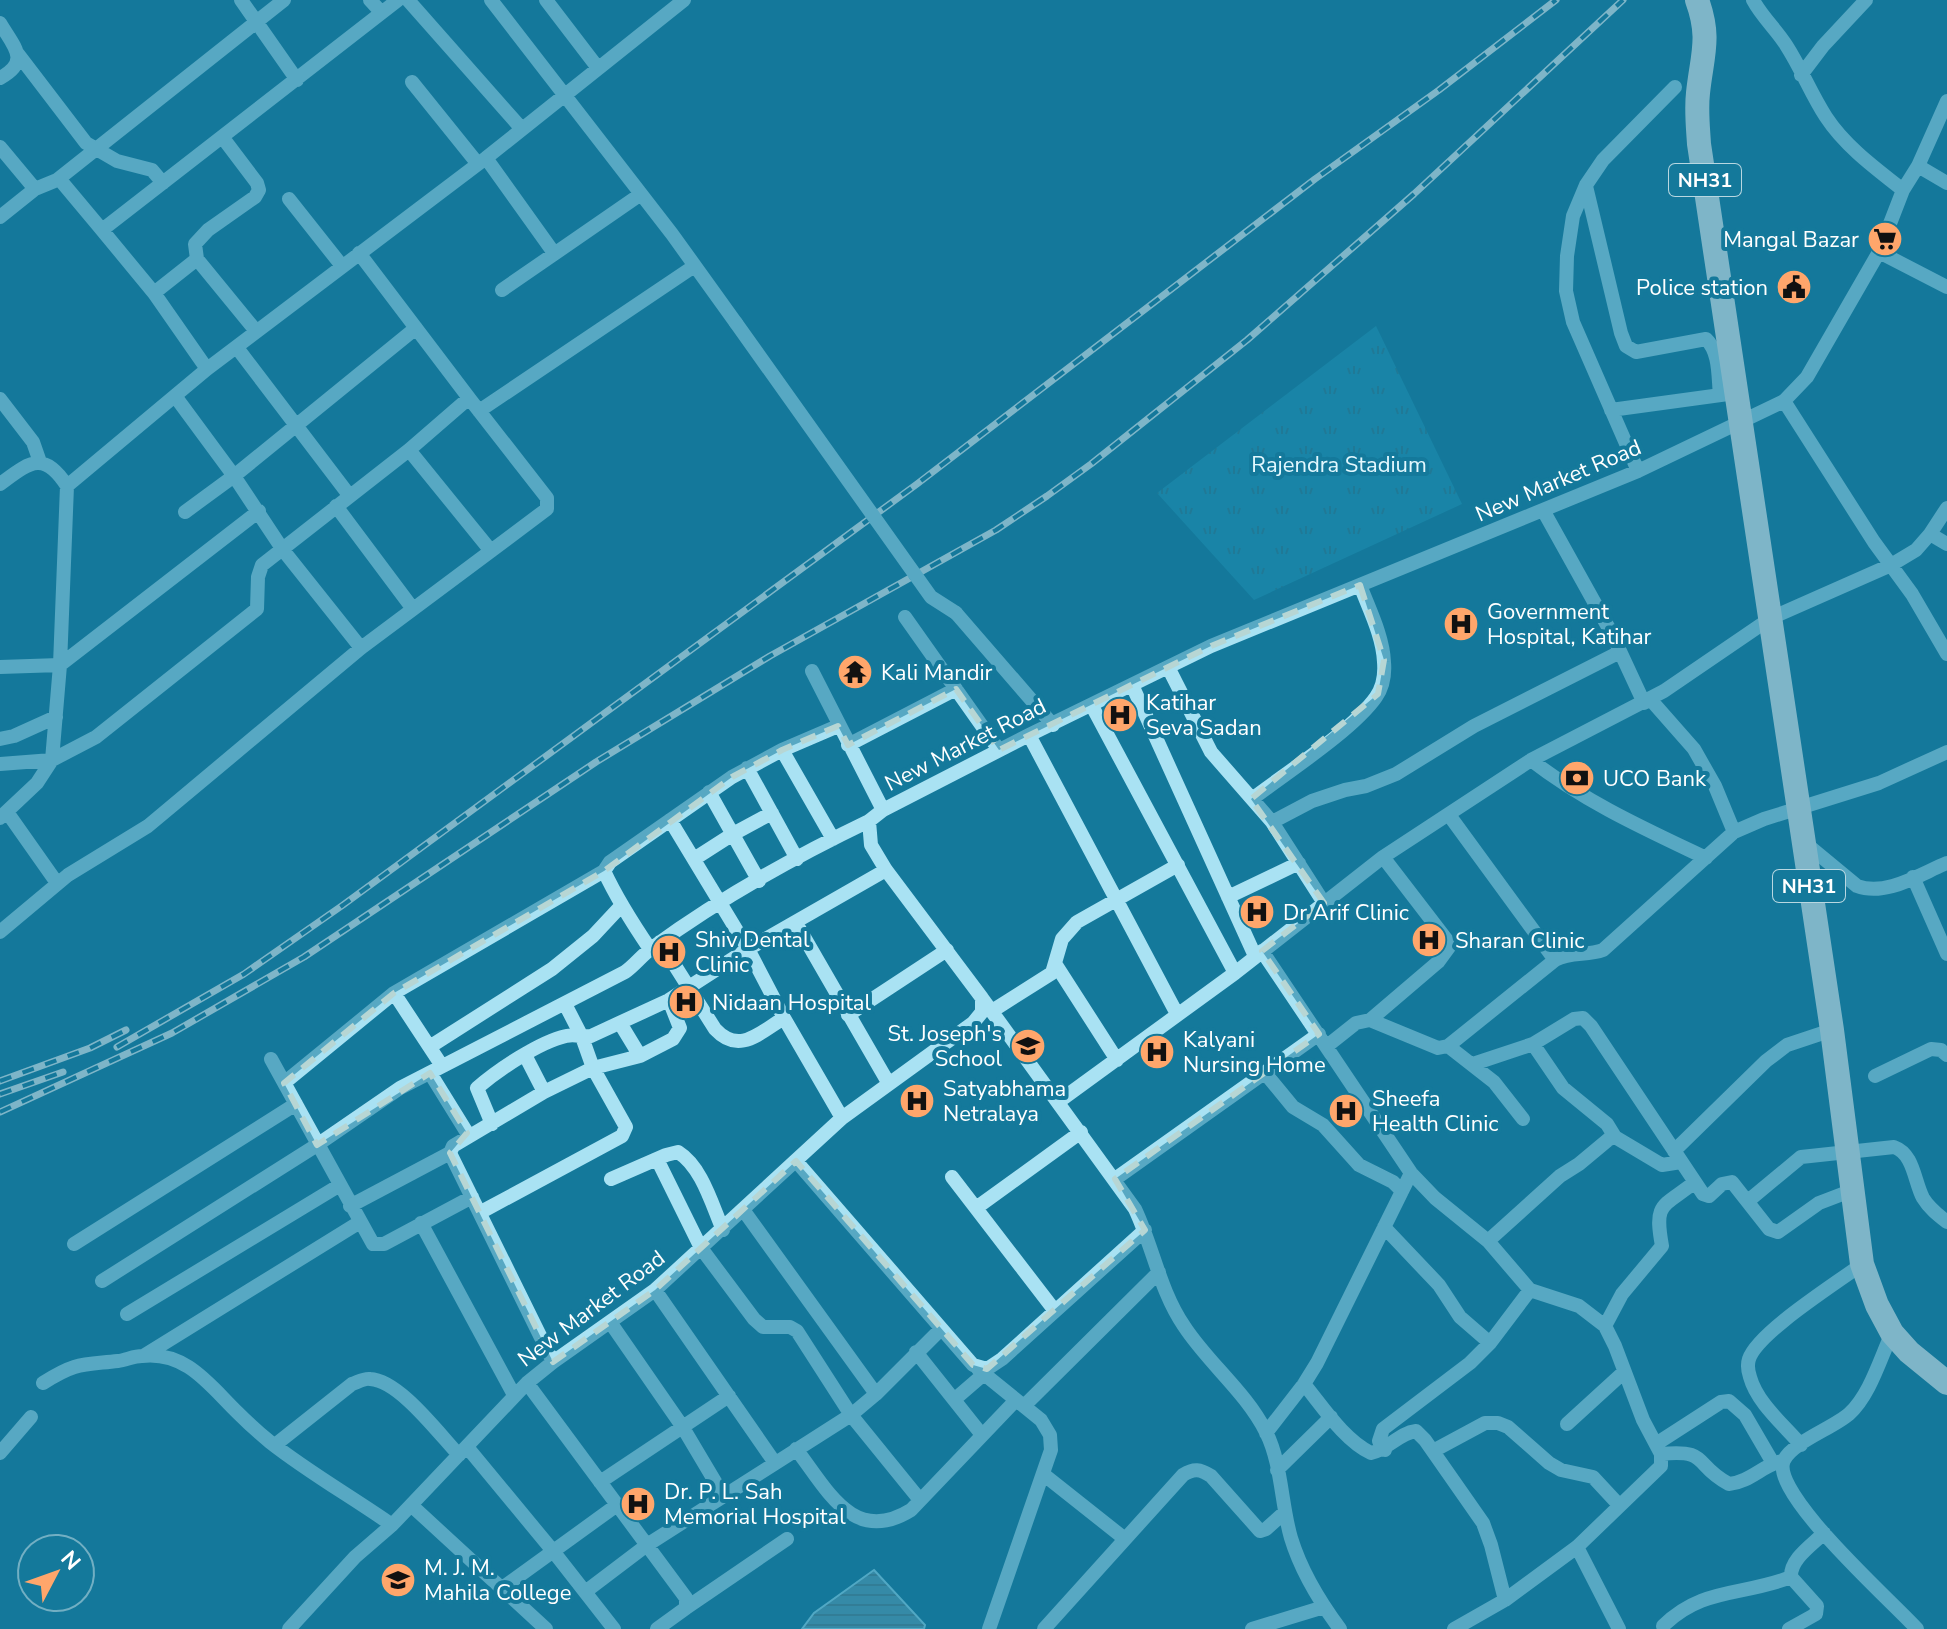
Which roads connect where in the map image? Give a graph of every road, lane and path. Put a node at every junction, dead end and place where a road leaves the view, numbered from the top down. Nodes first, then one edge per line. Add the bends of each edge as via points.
1 (241, 0) edge
2 (284, 0) edge
3 (370, 0) edge
4 (398, 0) edge
5 (408, 0) edge
6 (491, 0) edge
7 (546, 0) edge
8 (684, 0) edge
9 (1697, 0) edge
10 (1753, 0) edge
11 (1866, 0) edge
12 (381, 12) junction
13 (256, 22) junction
14 (0, 23) edge
15 (18, 54) junction
16 (598, 68) junction
17 (1801, 75) junction
18 (0, 78) edge
19 (297, 80) junction
20 (412, 82) dead end
21 (1675, 87) dead end
22 (565, 93) junction
23 (1947, 101) edge
24 (521, 128) junction
25 (223, 138) junction
26 (0, 147) edge
27 (95, 149) junction
28 (482, 161) junction
29 (1918, 166) junction
30 (57, 180) junction
31 (163, 183) junction
32 (1947, 183) edge
33 (1586, 185) junction
34 (35, 189) junction
35 (1903, 190) junction
36 (641, 194) junction
37 (289, 199) dead end
38 (0, 217) edge
39 (102, 230) junction
40 (1879, 252) junction
41 (359, 253) junction
42 (554, 253) junction
43 (197, 259) junction
44 (342, 266) junction
45 (693, 267) junction
46 (1947, 287) edge
47 (502, 290) dead end
48 (154, 293) junction
49 (416, 328) junction
50 (256, 331) junction
51 (241, 353) dead end
52 (207, 369) junction
53 (1728, 394) junction
54 (175, 396) junction
55 (469, 398) junction
56 (0, 399) edge
57 (1784, 401) junction
58 (1611, 410) junction
59 (479, 411) junction
60 (1742, 421) junction
61 (297, 425) junction
62 (409, 450) junction
63 (40, 462) junction
64 (1638, 471) junction
65 (234, 476) junction
66 (0, 484) edge
67 (67, 486) junction
68 (349, 495) junction
69 (336, 506) junction
70 (1947, 508) edge
71 (1543, 510) junction
72 (259, 511) junction
73 (185, 512) dead end
74 (1930, 534) junction
75 (1947, 544) edge
76 (283, 550) junction
77 (491, 551) junction
78 (1891, 565) junction
79 (1360, 585) junction
80 (413, 609) junction
81 (905, 617) dead end
82 (1771, 618) junction
83 (361, 648) junction
84 (1620, 652) junction
85 (1947, 654) edge
86 (60, 665) junction
87 (0, 667) edge
88 (1168, 667) junction
89 (812, 671) dead end
90 (1132, 685) junction
91 (956, 689) junction
92 (1647, 701) junction
93 (1092, 706) junction
94 (1053, 725) junction
95 (838, 726) junction
96 (56, 729) junction
97 (1029, 735) junction
98 (0, 739) edge
99 (848, 745) junction
100 (782, 750) junction
101 (999, 750) junction
102 (1947, 752) edge
103 (52, 760) junction
104 (1531, 760) junction
105 (0, 764) edge
106 (747, 768) junction
107 (709, 792) junction
108 (1252, 799) junction
109 (1797, 809) junction
110 (883, 810) junction
111 (772, 813) junction
112 (4, 815) edge
113 (1449, 815) junction
114 (670, 820) junction
115 (869, 821) junction
116 (1272, 822) junction
117 (1734, 832) junction
118 (733, 834) junction
119 (833, 839) junction
120 (1802, 841) junction
121 (1383, 857) junction
122 (1706, 858) junction
123 (694, 859) junction
124 (797, 859) junction
125 (1299, 863) junction
126 (1947, 863) edge
127 (1178, 865) junction
128 (886, 870) junction
129 (604, 871) junction
130 (1913, 877) junction
131 (759, 881) junction
132 (57, 883) junction
133 (1228, 897) junction
134 (1116, 900) junction
135 (720, 903) junction
136 (1324, 903) junction
137 (621, 906) junction
138 (796, 923) junction
139 (0, 932) edge
140 (655, 946) junction
141 (748, 949) junction
142 (947, 950) junction
143 (1258, 954) junction
144 (1947, 954) edge
145 (1555, 960) junction
146 (1056, 965) junction
147 (1235, 973) junction
148 (687, 986) junction
149 (394, 993) junction
150 (982, 998) junction
151 (669, 1000) junction
152 (565, 1004) junction
153 (992, 1011) junction
154 (1177, 1014) junction
155 (848, 1015) junction
156 (784, 1018) junction
157 (1370, 1020) junction
158 (620, 1023) junction
159 (1832, 1030) junction
160 (582, 1037) junction
161 (1323, 1040) junction
162 (1533, 1044) junction
163 (431, 1046) junction
164 (1448, 1046) junction
165 (525, 1055) junction
166 (1947, 1055) edge
167 (640, 1056) junction
168 (271, 1059) dead end
169 (1117, 1060) junction
170 (1473, 1064) junction
171 (593, 1068) junction
172 (436, 1069) junction
173 (1265, 1073) junction
174 (1875, 1076) dead end
175 (284, 1083) junction
176 (889, 1084) junction
177 (544, 1092) junction
178 (1058, 1102) junction
179 (296, 1104) junction
180 (842, 1118) junction
181 (1523, 1119) dead end
182 (492, 1124) junction
183 (1081, 1132) junction
184 (469, 1136) junction
185 (1615, 1137) junction
186 (317, 1145) junction
187 (1849, 1151) junction
188 (450, 1153) junction
189 (1678, 1156) junction
190 (657, 1159) junction
191 (796, 1161) junction
192 (1411, 1173) junction
193 (952, 1177) dead end
194 (611, 1179) dead end
195 (1115, 1179) junction
196 (1695, 1182) junction
197 (340, 1185) junction
198 (1853, 1190) junction
199 (1402, 1191) junction
200 (472, 1197) junction
201 (1748, 1201) junction
202 (350, 1206) junction
203 (976, 1208) junction
204 (744, 1211) junction
205 (481, 1212) junction
206 (360, 1222) junction
207 (1947, 1222) edge
208 (421, 1223) junction
209 (1384, 1227) junction
210 (723, 1230) junction
211 (1145, 1230) junction
212 (1488, 1241) junction
213 (74, 1244) dead end
214 (701, 1248) junction
215 (1862, 1264) junction
216 (1159, 1272) junction
217 (102, 1281) dead end
218 (655, 1290) junction
219 (1530, 1290) junction
220 (1055, 1311) junction
221 (127, 1314) dead end
222 (610, 1322) junction
223 (1605, 1326) junction
224 (941, 1329) junction
225 (1892, 1333) junction
226 (1490, 1343) junction
227 (916, 1352) junction
228 (145, 1355) junction
229 (553, 1362) junction
230 (979, 1370) junction
231 (1624, 1372) junction
232 (43, 1383) dead end
233 (527, 1383) junction
234 (1947, 1383) edge
235 (1304, 1384) junction
236 (876, 1394) junction
237 (514, 1395) junction
238 (729, 1396) junction
239 (955, 1399) junction
240 (1020, 1403) junction
241 (851, 1415) junction
242 (31, 1417) dead end
243 (1331, 1417) junction
244 (1567, 1424) dead end
245 (682, 1426) junction
246 (1266, 1433) junction
247 (982, 1435) junction
248 (275, 1445) junction
249 (1801, 1445) junction
250 (796, 1449) junction
251 (1659, 1449) junction
252 (1385, 1450) junction
253 (463, 1451) junction
254 (1433, 1451) junction
255 (0, 1453) edge
256 (1778, 1462) junction
257 (775, 1463) junction
258 (1277, 1470) junction
259 (1043, 1474) junction
260 (600, 1482) junction
261 (723, 1495) junction
262 (920, 1500) junction
263 (411, 1505) junction
264 (617, 1505) junction
265 (1619, 1505) junction
266 (1285, 1512) junction
267 (392, 1525) junction
268 (1824, 1533) junction
269 (787, 1539) dead end
270 (1125, 1539) junction
271 (647, 1545) junction
272 (1577, 1547) junction
273 (553, 1551) junction
274 (1791, 1577) junction
275 (501, 1589) junction
276 (585, 1592) junction
277 (1505, 1600) junction
278 (1324, 1607) junction
279 (686, 1608) junction
280 (1663, 1626) dead end
281 (289, 1629) edge
282 (546, 1629) edge
283 (614, 1629) edge
284 (657, 1629) edge
285 (989, 1629) edge
286 (1044, 1629) edge
287 (1252, 1629) edge
288 (1340, 1629) edge
289 (1454, 1629) edge
290 (1619, 1629) edge
291 (1789, 1629) edge
292 (1917, 1629) edge

1 - 13 street
2 - 13 street
3 - 12 street
4 - 12 street
5 - 24 street
6 - 22 street
7 - 16 street
8 - 16 street
9 - 53 highway, NH31 via 1706,37 1697,94 1699,144 1733,361
10 - 17 street
11 - 17 street
12 - 19 street
13 - 19 street
13 - 27 street
14 - 15 street
15 - 18 street via 13,71
15 - 27 street
16 - 22 street
17 - 35 street via 1838,133
19 - 25 street
20 - 28 street
21 - 33 street via 1603,160
22 - 24 street
22 - 36 street
23 - 29 street, New Market Road
24 - 28 street
25 - 31 street
25 - 43 street via 259,190 195,244
26 - 34 street
27 - 30 street
27 - 31 street via 152,170
28 - 41 street
28 - 42 street
29 - 32 street
29 - 35 street, New Market Road
30 - 34 street
30 - 39 street
31 - 39 street
33 - 53 street via 1626,346 1636,352 1706,339
33 - 58 street via 1573,216 1566,291 1573,322
34 - 38 street
35 - 40 street, New Market Road
36 - 42 street
36 - 45 street
37 - 44 street
39 - 48 street
40 - 46 street
40 - 57 street, New Market Road via 1807,377
41 - 44 street
41 - 49 street
42 - 47 street
43 - 48 street
43 - 50 street
44 - 50 street
45 - 59 street
45 - 94 street, bridge via 931,597 956,613
48 - 52 street
49 - 55 street
49 - 61 street
50 - 52 street
51 - 61 street
52 - 54 street
53 - 58 street
53 - 60 highway, NH31
54 - 65 street
54 - 67 street
55 - 59 street
55 - 62 street
56 - 63 street via 33,442
57 - 60 street, New Market Road
57 - 78 street
58 - 64 street
59 - 77 street via 547,498 547,509
60 - 64 street, New Market Road
60 - 82 highway, NH31
61 - 65 street
61 - 68 street
62 - 68 street
62 - 77 street
63 - 66 street
63 - 67 street via 52,467
64 - 71 street, New Market Road
65 - 72 street
65 - 73 street
67 - 86 street
68 - 69 street
69 - 76 street
69 - 80 street
70 - 74 street
71 - 79 street, New Market Road
71 - 84 street
72 - 76 street
72 - 86 street
74 - 75 street
74 - 78 street
76 - 83 street
76 - 103 street via 262,565 257,609 96,737
77 - 80 street
78 - 82 street
78 - 85 street
79 - 88 street, New Market Road
79 - 108 street via 1384,660 1378,694 1345,728
80 - 83 street
81 - 91 street
82 - 92 street
82 - 109 highway, NH31
83 - 132 street via 148,826
84 - 92 street
84 - 116 street via 1474,726 1396,774 1312,801
86 - 87 street
86 - 96 street
88 - 90 street, New Market Road
88 - 108 street via 1211,752
89 - 95 street
90 - 93 street, New Market Road
90 - 133 street
91 - 99 street
91 - 101 street
92 - 104 street
92 - 117 street via 1694,749
93 - 94 street, New Market Road
93 - 127 street
94 - 97 street, New Market Road
95 - 99 street
95 - 100 street
96 - 98 street
96 - 103 street
97 - 101 street, New Market Road
97 - 134 street
99 - 110 street
100 - 106 street
100 - 119 street
101 - 110 street, New Market Road
102 - 109 street via 1879,783
103 - 105 street
103 - 112 street
104 - 113 street
104 - 122 street via 1603,809
106 - 107 street
106 - 111 street
107 - 114 street
107 - 118 street
108 - 116 street
109 - 117 street
109 - 120 highway, NH31
110 - 115 street, New Market Road
111 - 118 street
111 - 124 street
112 - 132 street
113 - 121 street
113 - 145 street
114 - 123 street
114 - 129 street
115 - 119 street, New Market Road
115 - 128 street via 871,845
116 - 125 street
117 - 122 street
118 - 123 street
118 - 131 street
119 - 124 street, New Market Road
120 - 130 street via 1867,890
120 - 159 highway, NH31
121 - 136 street
121 - 157 street via 1449,947
122 - 145 street via 1603,950
123 - 135 street
124 - 131 street, New Market Road
125 - 133 street
125 - 136 street
126 - 130 street
127 - 134 street
127 - 147 street
128 - 138 street
128 - 142 street
129 - 137 street
129 - 149 street
130 - 144 street
131 - 135 street, New Market Road
132 - 139 street
133 - 143 street
134 - 146 street via 1067,930
134 - 154 street
135 - 140 street, New Market Road
135 - 141 street
136 - 143 street
137 - 140 street
137 - 163 street via 552,969
138 - 141 street
138 - 155 street
140 - 148 street
140 - 152 street, New Market Road via 625,972
141 - 148 street
141 - 156 street
142 - 150 street
142 - 155 street
143 - 147 street
143 - 161 street
145 - 164 street
146 - 153 street via 1052,973
146 - 169 street
147 - 154 street
148 - 151 street
148 - 156 street via 726,1040 749,1039
149 - 163 street
149 - 175 street
150 - 153 street
150 - 176 street, New Market Road via 982,1012 973,1023
151 - 158 street
151 - 167 street via 678,1035
152 - 160 street
152 - 172 street, New Market Road
153 - 178 street
154 - 169 street
155 - 176 street
156 - 180 street
157 - 161 street
157 - 164 street via 1438,1048
158 - 160 street
158 - 167 street
159 - 187 highway, NH31
159 - 189 street via 1787,1045 1766,1061
160 - 165 street via 559,1037
160 - 171 street
161 - 173 street
161 - 192 street
162 - 170 street
162 - 185 street via 1563,1088
162 - 189 street via 1583,1018
163 - 172 street
164 - 170 street
165 - 177 street
165 - 182 street via 477,1088
166 - 174 street via 1931,1049
167 - 171 street
168 - 175 street
169 - 178 street
170 - 181 street
171 - 177 street
171 - 205 street via 626,1127 622,1136
172 - 184 street
172 - 186 street, New Market Road
173 - 195 street
173 - 199 street via 1293,1107 1323,1125 1359,1165
175 - 179 street
176 - 180 street, New Market Road
177 - 182 street
178 - 183 street
179 - 186 street
179 - 213 street
180 - 191 street, New Market Road
182 - 184 street
183 - 195 street
183 - 203 street
184 - 188 street
185 - 189 street via 1654,1163 1669,1166
185 - 212 street via 1560,1176
186 - 197 street
186 - 217 street, New Market Road
187 - 198 highway, NH31
187 - 201 street via 1801,1157
187 - 207 street via 1903,1150 1923,1196
188 - 200 street
188 - 202 street
189 - 196 street
190 - 194 street
190 - 210 street via 678,1152 688,1158
190 - 214 street
191 - 204 street, New Market Road
191 - 224 street
192 - 199 street
192 - 212 street
193 - 203 street
195 - 211 street
196 - 201 street via 1709,1196 1732,1182
196 - 223 street via 1661,1208 1662,1246 1622,1294
197 - 202 street
197 - 221 street
198 - 201 street via 1819,1203 1778,1232 1769,1229
198 - 215 highway, NH31
199 - 209 street
200 - 205 street
200 - 208 street
202 - 206 street
203 - 220 street
204 - 210 street, New Market Road
204 - 236 street
205 - 229 street
206 - 208 street via 378,1245
206 - 228 street
208 - 237 street
209 - 226 street via 1439,1285 1460,1317
209 - 235 street
210 - 214 street, New Market Road
211 - 216 street
211 - 220 street
212 - 219 street
214 - 218 street, New Market Road
214 - 241 street via 763,1327 797,1331
215 - 225 highway, NH31
215 - 249 street via 1780,1325 1750,1356 1750,1380 1759,1397
216 - 240 street
216 - 246 street via 1185,1328
218 - 222 street, New Market Road
218 - 238 street
219 - 223 street via 1579,1306
219 - 226 street
220 - 230 street via 987,1369
222 - 229 street, New Market Road
222 - 245 street
223 - 231 street
224 - 227 street
224 - 230 street
225 - 234 highway, NH31
225 - 249 street via 1860,1401 1848,1415
226 - 252 street via 1383,1429 1379,1441
227 - 236 street
227 - 239 street
228 - 232 street via 88,1362
228 - 248 street via 191,1367
229 - 233 street, New Market Road
230 - 239 street
230 - 240 street
231 - 244 street
231 - 251 street
233 - 237 street, New Market Road
233 - 260 street
235 - 243 street
235 - 246 street
236 - 241 street
237 - 253 street, New Market Road
238 - 245 street
238 - 257 street
239 - 247 street
240 - 247 street
240 - 259 street via 1050,1435
241 - 250 street
241 - 262 street
242 - 255 street
243 - 252 street via 1363,1449
243 - 258 street
245 - 260 street
245 - 261 street
246 - 258 street
247 - 262 street
248 - 253 street via 367,1378 401,1393
248 - 267 street
249 - 256 street
250 - 257 street
250 - 262 street via 852,1516 883,1523
251 - 256 street via 1690,1452 1729,1484 1750,1479
251 - 256 street via 1729,1401
251 - 265 street via 1661,1466
252 - 254 street via 1416,1431
253 - 263 street, New Market Road
253 - 273 street
254 - 265 street via 1485,1423 1498,1423 1561,1470 1593,1477
254 - 277 street via 1483,1523
256 - 268 street via 1792,1494
257 - 261 street
258 - 266 street
259 - 270 street
259 - 285 street
260 - 264 street
261 - 271 street
263 - 267 street, New Market Road
263 - 275 street
264 - 271 street
264 - 273 street
265 - 272 street
266 - 270 street via 1260,1531 1211,1476 1192,1469
266 - 278 street via 1301,1564
267 - 281 street, New Market Road
268 - 274 street via 1793,1563
268 - 292 street
269 - 279 street
270 - 286 street
271 - 276 street
271 - 279 street via 686,1598
272 - 277 street
272 - 290 street
273 - 275 street
273 - 276 street
274 - 280 street via 1705,1598 1678,1611
274 - 291 street via 1817,1606 1816,1614
275 - 282 street
276 - 283 street
277 - 289 street
278 - 287 street
278 - 288 street
279 - 284 street

